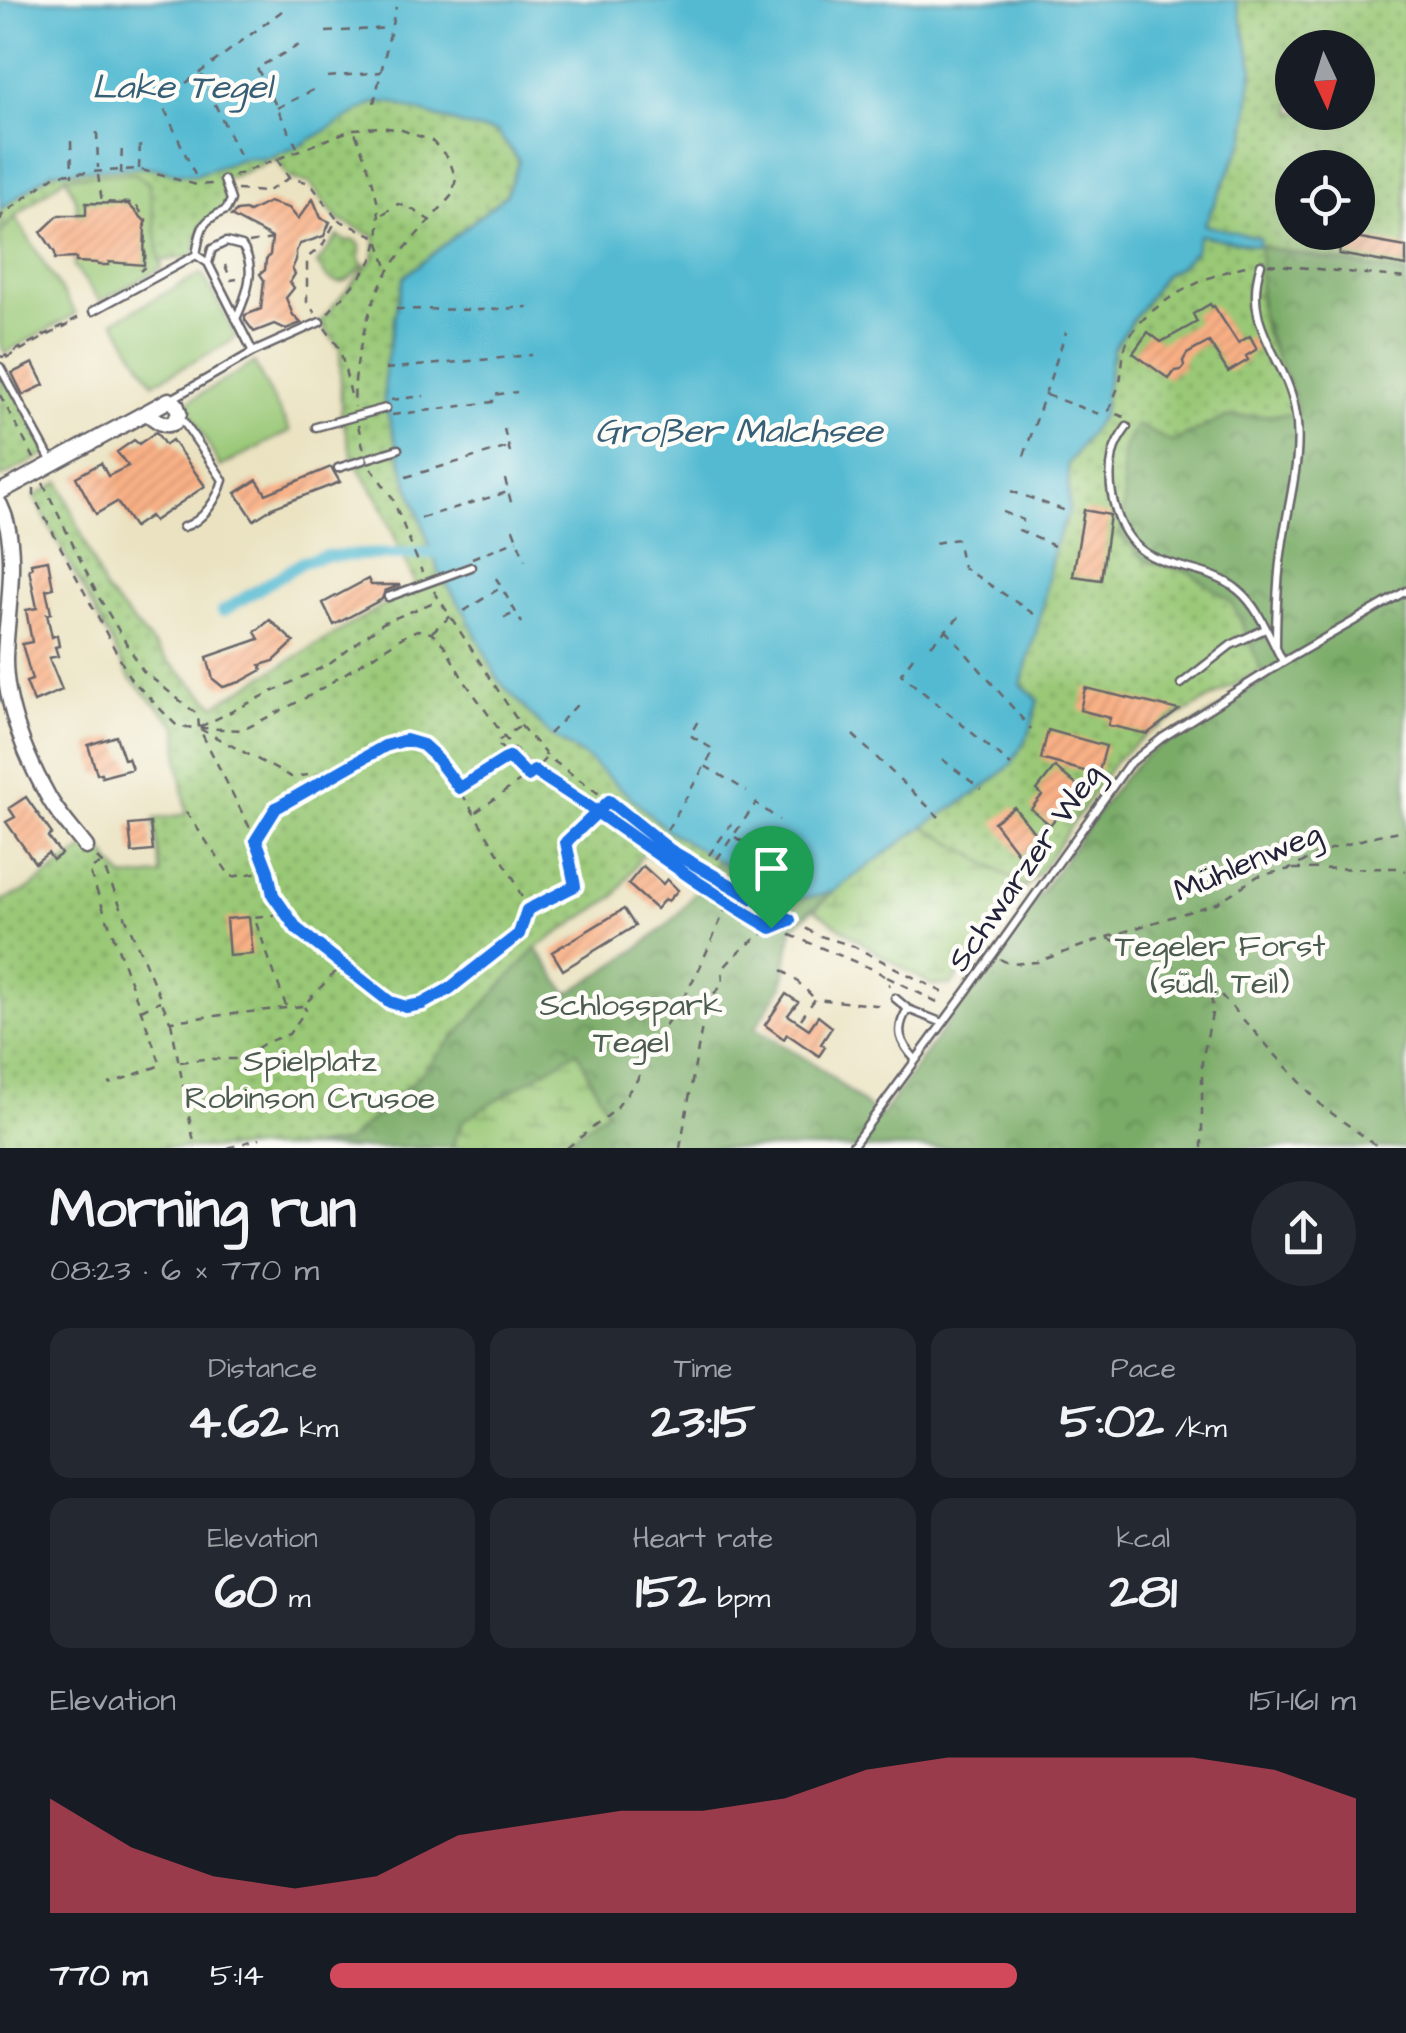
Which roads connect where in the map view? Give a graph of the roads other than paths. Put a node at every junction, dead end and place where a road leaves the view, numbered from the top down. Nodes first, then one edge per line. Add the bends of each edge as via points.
1 (224, 180) road end
2 (196, 255) junction
3 (208, 263) junction
4 (1261, 264) road end
5 (92, 311) road end
6 (236, 319) junction
7 (320, 322) road end
8 (253, 352) junction
9 (2, 359) edge
10 (169, 400) junction
11 (386, 408) road end
12 (146, 413) junction
13 (179, 415) junction
14 (1129, 423) road end
15 (316, 426) dead end
16 (398, 449) dead end
17 (53, 463) junction
18 (338, 468) dead end
19 (0, 492) edge
20 (0, 505) edge
21 (183, 527) dead end
22 (470, 563) road end
23 (1406, 591) edge
24 (388, 597) dead end
25 (1265, 629) junction
26 (1276, 647) junction
27 (1283, 662) junction
28 (3, 663) edge
29 (1274, 674) dead end
30 (1263, 675) junction
31 (1181, 684) dead end
32 (86, 847) road end
33 (895, 998) road end
34 (908, 1009) junction
35 (943, 1023) junction
36 (916, 1060) junction
37 (851, 1148) edge

1 - 2 lane via 231,200 201,227
2 - 3 lane
2 - 5 lane
3 - 6 lane
3 - 6 lane via 221,243 246,252 248,292
4 - 26 lane via 1262,333 1292,395 1297,424
6 - 8 lane
7 - 8 lane
8 - 10 lane
9 - 17 lane
10 - 12 street
10 - 13 street
11 - 15 lane
12 - 13 street via 167,425
12 - 17 street
13 - 21 lane via 223,480 219,495
14 - 25 lane via 1113,453 1110,478 1126,533 1148,555 1240,591
16 - 18 lane
17 - 19 street via 38,477
20 - 28 street via 11,548
22 - 24 lane
23 - 27 lane, Schwarzer Weg
25 - 26 lane
25 - 31 lane
26 - 27 lane
27 - 30 lane, Schwarzer Weg
28 - 32 street via 32,764
29 - 30 lane
30 - 35 lane, Schwarzer Weg via 1128,764
33 - 34 lane
34 - 35 lane
34 - 36 lane via 900,1040
35 - 36 lane, Schwarzer Weg
36 - 37 lane, Schwarzer Weg

